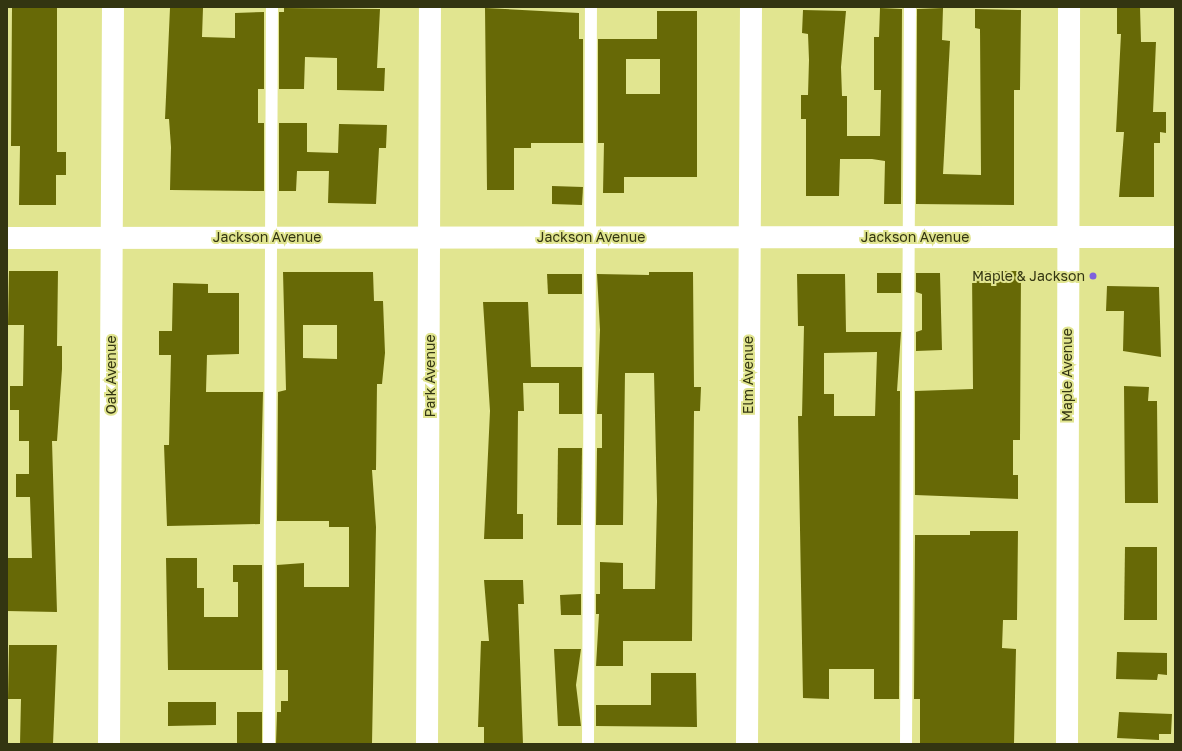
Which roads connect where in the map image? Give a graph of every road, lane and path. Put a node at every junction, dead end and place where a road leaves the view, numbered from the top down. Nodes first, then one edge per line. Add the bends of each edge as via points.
1 (113, 7) edge
2 (272, 7) edge
3 (430, 7) edge
4 (591, 7) edge
5 (750, 7) edge
6 (910, 7) edge
7 (1069, 7) edge
8 (590, 236) junction
9 (1067, 236) junction
10 (111, 237) junction
11 (272, 237) junction
12 (910, 237) junction
13 (1175, 237) edge
14 (7, 238) edge
15 (430, 238) junction
16 (749, 238) junction
17 (110, 744) edge
18 (269, 744) edge
19 (427, 744) edge
20 (588, 744) edge
21 (747, 744) edge
22 (906, 744) edge
23 (1067, 744) edge

1 - 10 street, Oak Avenue
2 - 11 lane
3 - 15 street, Park Avenue
4 - 8 lane
5 - 16 street, Elm Avenue
6 - 12 lane
7 - 9 street, Maple Avenue
8 - 15 street, Jackson Avenue
8 - 16 street, Jackson Avenue
8 - 20 lane
9 - 12 street, Jackson Avenue
9 - 13 street, Jackson Avenue
9 - 23 street, Maple Avenue
10 - 11 street, Jackson Avenue
10 - 14 street, Jackson Avenue
10 - 17 street, Oak Avenue
11 - 15 street, Jackson Avenue
11 - 18 lane
12 - 16 street, Jackson Avenue
12 - 22 lane
15 - 19 street, Park Avenue
16 - 21 street, Elm Avenue

